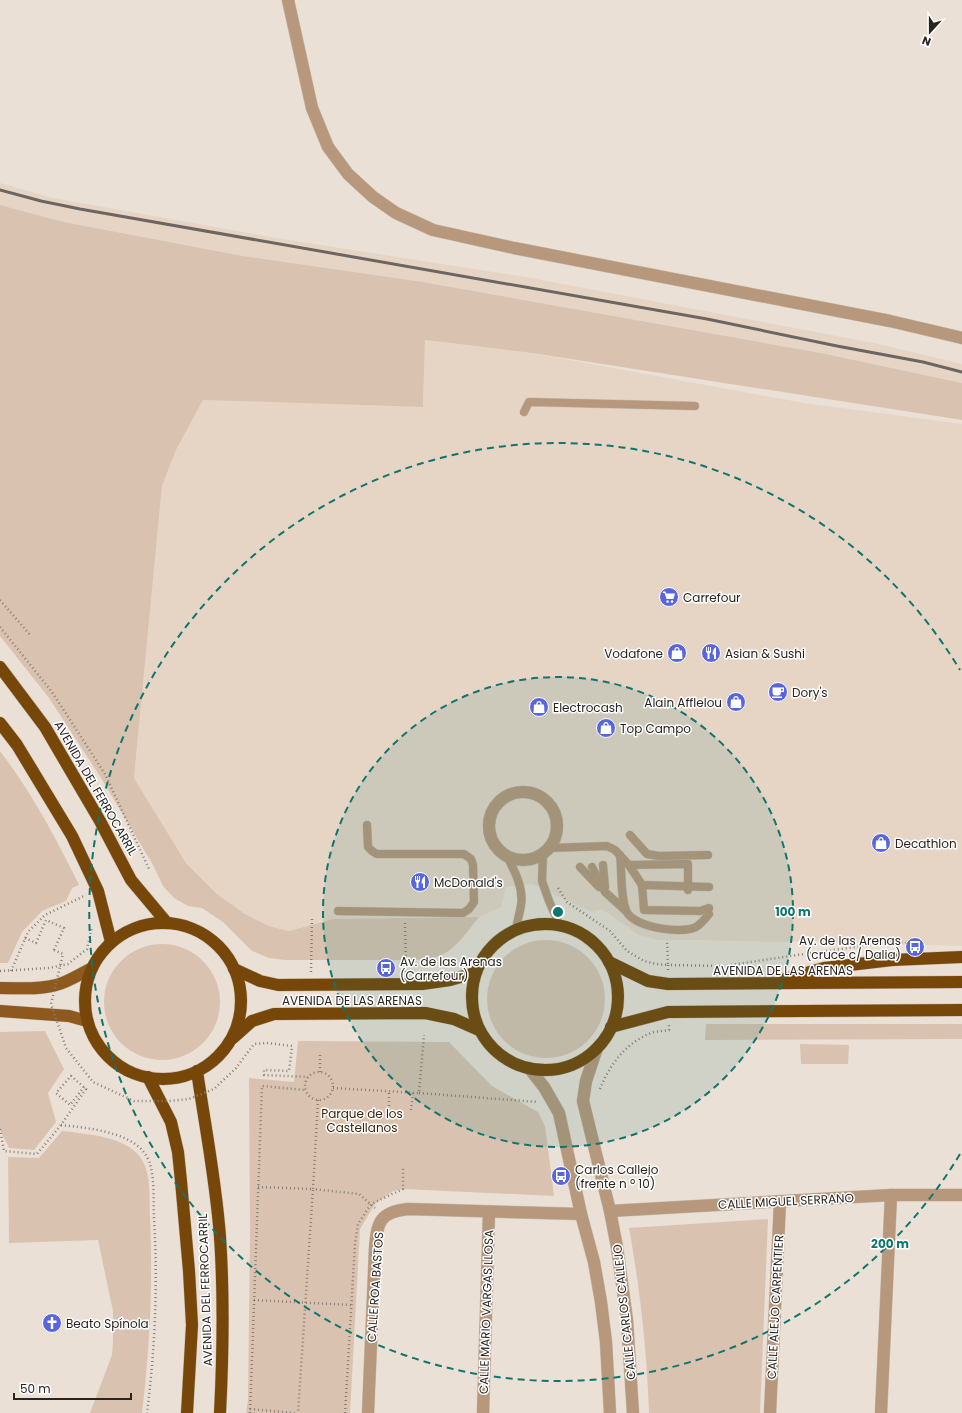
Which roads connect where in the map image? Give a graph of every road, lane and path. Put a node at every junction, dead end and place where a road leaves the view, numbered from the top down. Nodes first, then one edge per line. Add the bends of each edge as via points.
1 (288, 0) edge
2 (962, 338) edge
3 (695, 406) dead end
4 (524, 412) dead end
5 (0, 600) edge
6 (0, 627) edge
7 (31, 636) dead end
8 (0, 667) edge
9 (0, 723) edge
10 (367, 825) dead end
11 (630, 835) dead end
12 (546, 851) junction
13 (708, 855) dead end
14 (507, 856) junction
15 (620, 856) junction
16 (603, 865) dead end
17 (629, 865) junction
18 (580, 867) dead end
19 (592, 867) dead end
20 (150, 872) dead end
21 (642, 885) junction
22 (709, 887) dead end
23 (558, 888) dead end
24 (686, 888) junction
25 (605, 892) junction
26 (86, 903) dead end
27 (338, 911) dead end
28 (405, 912) junction
29 (628, 914) junction
30 (312, 918) dead end
31 (167, 923) junction
32 (93, 926) dead end
33 (560, 926) junction
34 (516, 930) junction
35 (25, 938) junction
36 (111, 942) junction
37 (923, 944) dead end
38 (667, 947) dead end
39 (962, 957) edge
40 (609, 962) junction
41 (668, 965) junction
42 (92, 968) junction
43 (234, 969) junction
44 (0, 971) edge
45 (10, 971) junction
46 (475, 973) junction
47 (962, 982) edge
48 (310, 984) junction
49 (406, 984) junction
50 (668, 984) junction
51 (771, 984) junction
52 (56, 985) junction
53 (0, 988) edge
54 (962, 1010) edge
55 (0, 1011) edge
56 (668, 1012) junction
57 (87, 1021) junction
58 (611, 1027) junction
59 (479, 1030) junction
60 (424, 1035) dead end
61 (230, 1041) junction
62 (597, 1048) junction
63 (320, 1053) dead end
64 (529, 1068) junction
65 (197, 1071) junction
66 (320, 1072) junction
67 (308, 1077) junction
68 (148, 1078) junction
69 (84, 1087) junction
70 (333, 1088) junction
71 (305, 1090) junction
72 (389, 1092) junction
73 (412, 1093) junction
74 (419, 1093) junction
75 (597, 1094) dead end
76 (318, 1100) junction
77 (553, 1103) junction
78 (389, 1106) dead end
79 (412, 1110) dead end
80 (61, 1125) junction
81 (0, 1129) edge
82 (403, 1167) dead end
83 (258, 1187) junction
84 (313, 1189) junction
85 (890, 1195) junction
86 (962, 1195) edge
87 (780, 1202) junction
88 (371, 1204) junction
89 (610, 1211) junction
90 (489, 1212) junction
91 (581, 1214) junction
92 (385, 1216) junction
93 (254, 1300) junction
94 (351, 1305) junction
95 (250, 1409) junction
96 (147, 1413) edge
97 (187, 1413) edge
98 (220, 1413) edge
99 (250, 1413) edge
100 (297, 1413) edge
101 (345, 1413) edge
102 (368, 1413) edge
103 (483, 1413) edge
104 (610, 1413) edge
105 (633, 1413) edge
106 (770, 1413) edge
107 (881, 1413) edge

1 - 2 street via 312,108 328,147 348,174 373,197 396,213 433,230 500,245 882,319
3 - 4 lane via 529,402
5 - 7 path
6 - 20 path via 52,692 105,774
8 - 31 highway, AVENIDA DEL FERROCARRIL via 45,727 131,880
9 - 36 highway via 17,745 72,836 98,891
10 - 28 lane via 368,847 377,854 464,854 474,865 474,902 463,913
11 - 13 lane via 647,854
12 - 14 street via 525,860
12 - 14 street via 555,838 557,829 554,811 541,796 532,792 517,792 497,803 488,824 493,843
12 - 15 lane via 607,846
12 - 33 lane via 542,880
14 - 34 lane via 516,873 521,891 522,903
15 - 17 lane
15 - 29 lane via 623,899
16 - 25 lane
17 - 21 lane
17 - 24 lane via 688,864
18 - 25 lane
19 - 25 lane
21 - 24 lane
21 - 29 lane via 644,910 688,908 709,911 700,924 684,930 652,927
22 - 24 lane
23 - 41 path via 567,902 610,931 627,951 644,961
25 - 29 lane
26 - 35 path via 84,896 45,915
27 - 28 lane
28 - 49 path
30 - 48 path
31 - 36 highway via 147,924 134,928
31 - 43 highway via 187,927 205,935 222,951
32 - 45 path via 87,949 68,964
33 - 34 highway via 538,924
33 - 40 highway via 580,933 591,941
34 - 46 highway via 498,940 485,955
35 - 45 path
35 - 52 path, bridge via 36,943 46,920 64,928 54,950 63,954
36 - 42 highway
37 - 41 path via 892,942 724,966
38 - 41 path
39 - 51 highway via 892,960 824,968
40 - 50 highway, AVENIDA DE LAS ARENAS via 648,982
40 - 58 highway via 616,983 617,1005
41 - 50 path
42 - 52 main road
42 - 57 highway via 86,985 84,1003
43 - 48 highway, AVENIDA DE LAS ARENAS via 260,981 278,985
43 - 61 highway via 240,993 239,1018
44 - 45 path
46 - 49 highway, AVENIDA DE LAS ARENAS via 450,980
46 - 59 highway via 471,992 473,1012
47 - 51 highway, AVENIDA DE LAS ARENAS
48 - 49 highway, AVENIDA DE LAS ARENAS
50 - 51 highway, AVENIDA DE LAS ARENAS
52 - 53 main road via 29,989
52 - 67 path, bridge via 51,1004 66,1048 93,1082 134,1102 189,1099 214,1089 236,1068 254,1044 292,1046 289,1071 264,1070 264,1075
54 - 56 highway
55 - 57 main road via 69,1016
56 - 58 highway
56 - 75 path via 670,1030 655,1032 635,1040 606,1074
57 - 68 highway via 96,1041 110,1058 127,1070
58 - 62 highway
59 - 61 highway, AVENIDA DE LAS ARENAS via 454,1019 425,1013 274,1014 252,1021
59 - 64 highway via 492,1048 509,1061
60 - 74 path
61 - 65 highway via 216,1058
62 - 64 highway via 577,1062 554,1069
62 - 89 street, CALLE CARLOS CALLEJO via 586,1081 583,1100
63 - 66 path
64 - 77 street, CALLE CARLOS CALLEJO
65 - 68 highway via 173,1078
65 - 98 highway, AVENIDA DEL FERROCARRIL via 220,1237
66 - 67 path
66 - 70 path via 328,1076
67 - 71 path via 304,1085
68 - 97 highway, AVENIDA DEL FERROCARRIL via 171,1122 178,1152 192,1325
69 - 69 path via 71,1076 56,1093 70,1105
69 - 80 path via 86,1089
70 - 72 path
70 - 76 path via 328,1096
71 - 76 path via 311,1098
71 - 83 path via 262,1086
72 - 73 path
72 - 78 path
73 - 74 path
73 - 79 path
74 - 77 path
76 - 84 path
77 - 91 street, CALLE CARLOS CALLEJO via 559,1113
80 - 81 path via 37,1154 4,1151
80 - 96 path via 121,1136 134,1143 150,1163 156,1243 155,1327
82 - 88 path via 403,1189
83 - 84 path
83 - 93 path
84 - 88 path via 359,1194
84 - 100 path
85 - 86 street, CALLE MIGUEL SERRANO
85 - 87 street, CALLE MIGUEL SERRANO
85 - 107 street
87 - 89 street, CALLE MIGUEL SERRANO
87 - 106 street, CALLE ALEJO CARPENTIER
88 - 92 path
88 - 94 path via 358,1224
89 - 105 street, CALLE CARLOS CALLEJO via 623,1281
90 - 91 street, CALLE ROA BASTOS
90 - 92 street, CALLE ROA BASTOS via 408,1209
90 - 103 street, CALLE MARIO VARGAS LLOSA
91 - 104 street, CALLE CARLOS CALLEJO via 602,1302
92 - 102 street, CALLE ROA BASTOS via 378,1227 374,1249
93 - 94 path
93 - 95 path
94 - 101 path
95 - 99 path
95 - 100 path

